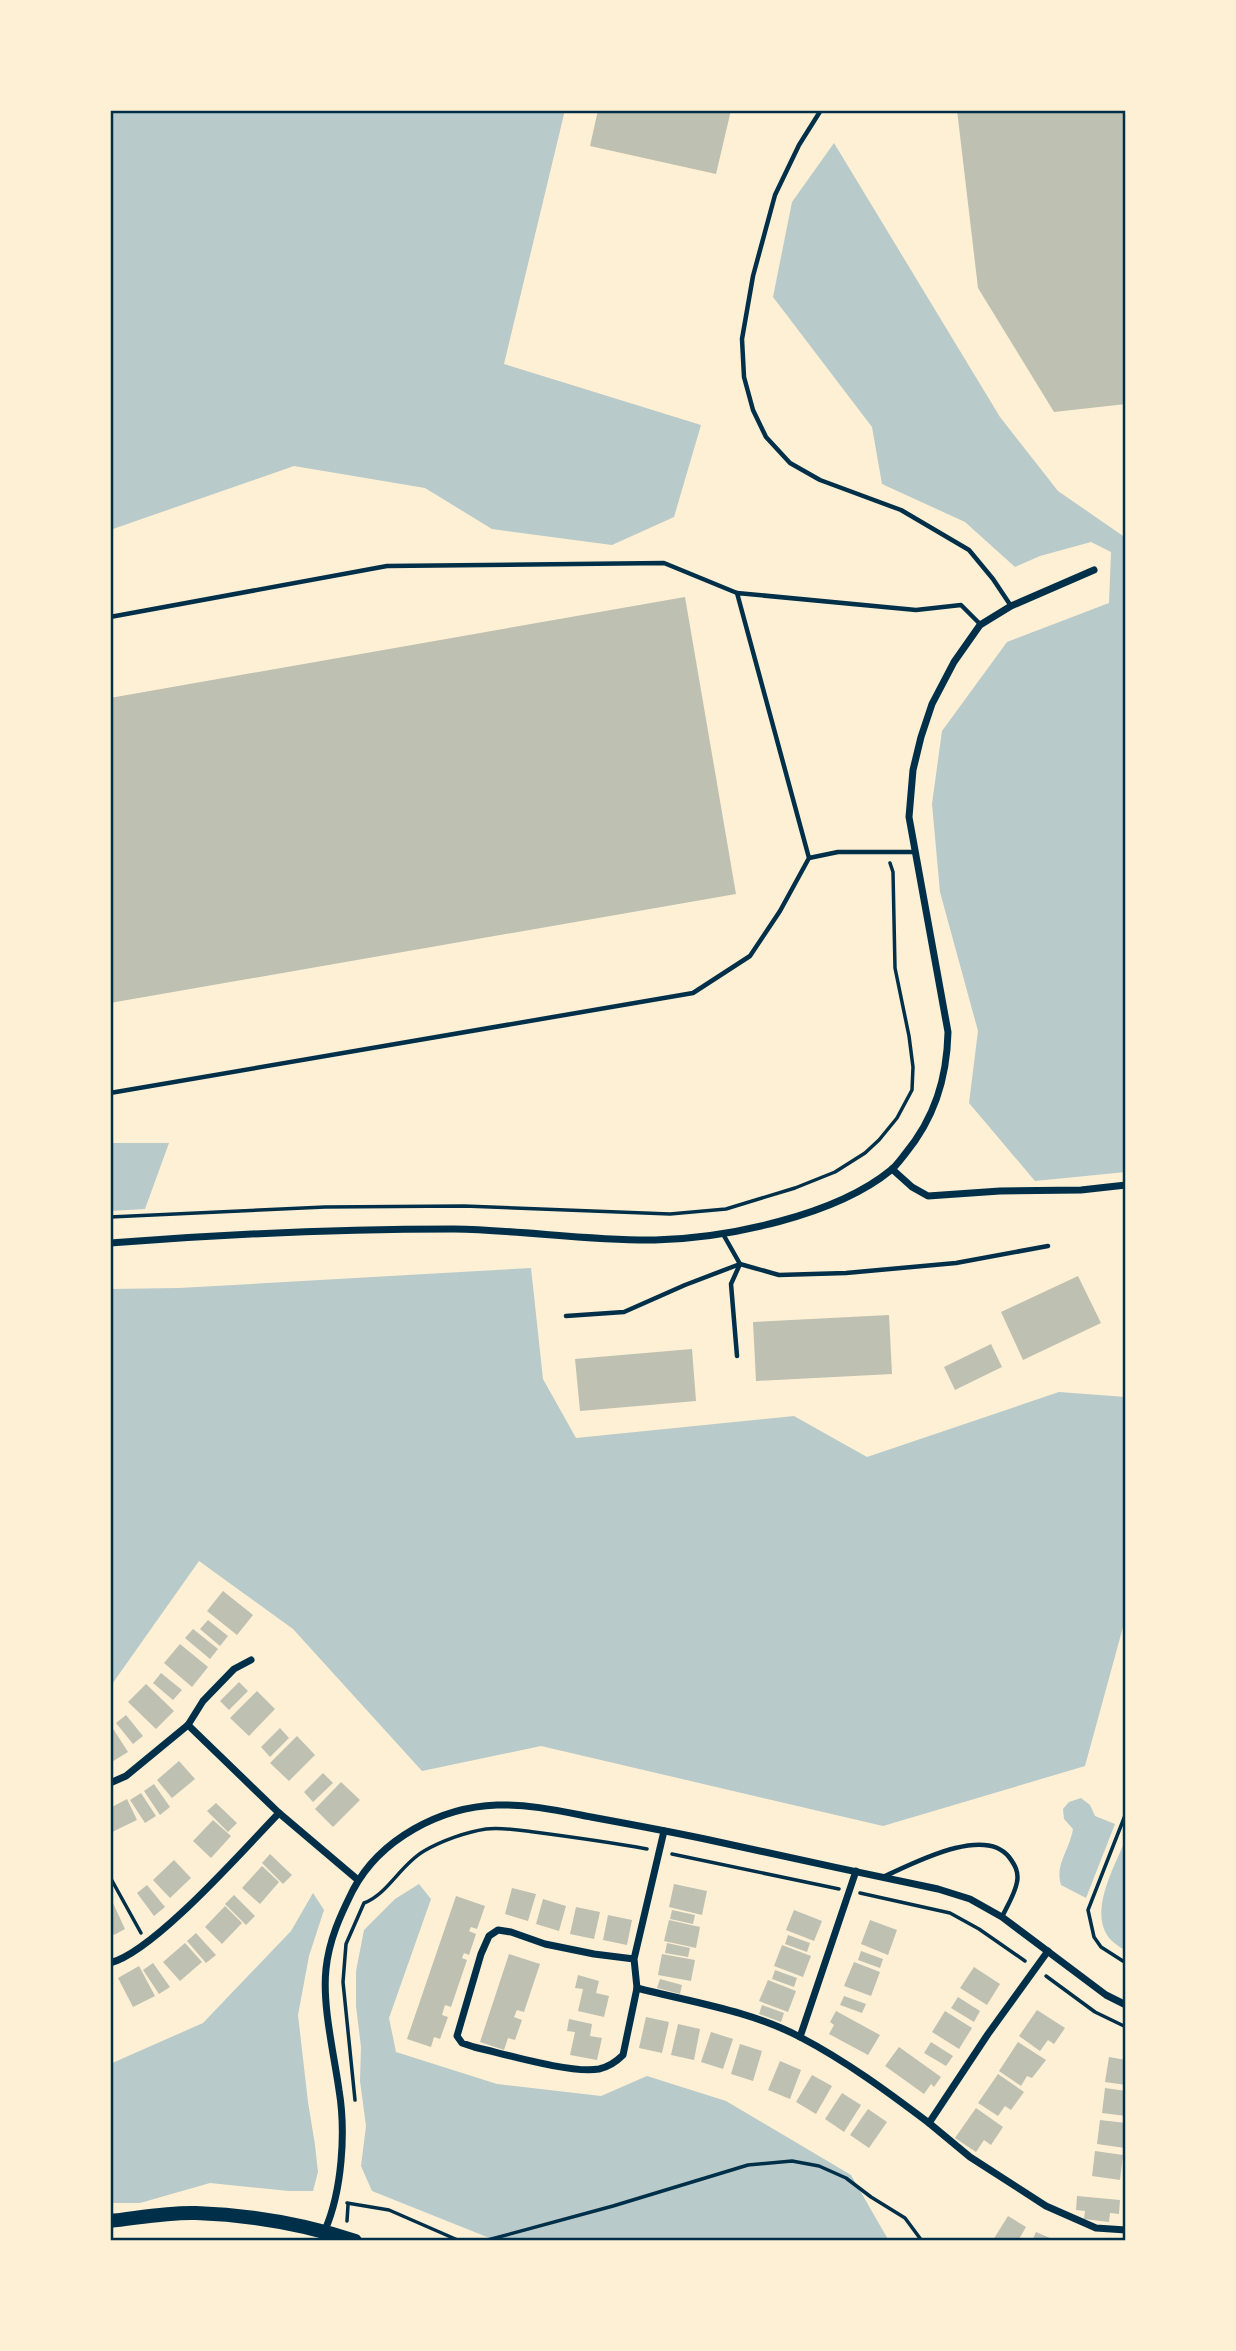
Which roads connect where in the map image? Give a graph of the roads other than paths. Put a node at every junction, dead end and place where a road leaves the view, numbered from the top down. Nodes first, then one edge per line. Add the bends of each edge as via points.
1 (821, 110) edge
2 (1094, 570) dead end
3 (737, 593) junction
4 (1011, 606) junction
5 (110, 617) edge
6 (981, 625) junction
7 (915, 852) junction
8 (810, 858) junction
9 (110, 1093) edge
10 (892, 1169) junction
11 (1124, 1185) edge
12 (723, 1234) junction
13 (110, 1243) edge
14 (1048, 1246) dead end
15 (740, 1264) junction
16 (566, 1316) dead end
17 (737, 1356) dead end
18 (251, 1660) dead end
19 (188, 1725) junction
20 (110, 1783) edge
21 (279, 1813) junction
22 (664, 1831) junction
23 (856, 1871) junction
24 (882, 1878) junction
25 (358, 1880) junction
26 (1002, 1917) junction
27 (1048, 1951) junction
28 (634, 1959) junction
29 (110, 1963) edge
30 (637, 1988) junction
31 (1126, 2005) edge
32 (800, 2037) junction
33 (929, 2123) junction
34 (110, 2221) edge
35 (1126, 2230) edge
36 (323, 2236) edge
37 (355, 2241) edge

1 - 4 lane via 775,195 753,276 742,339 744,377 753,410 766,438 790,463 820,480 901,510 969,550
2 - 4 street
3 - 5 lane via 664,563 387,566
3 - 6 lane via 916,610 961,605
3 - 8 lane
4 - 6 street
6 - 7 street via 954,662 921,737 910,792
7 - 8 lane via 838,852
7 - 10 street via 948,1032 947,1060 932,1113
8 - 9 lane via 750,956 693,993
10 - 11 street via 928,1196 1081,1191
10 - 12 street via 804,1214
12 - 13 street via 653,1240 457,1229 367,1230
12 - 15 lane
14 - 15 lane via 956,1263 846,1273 779,1275
15 - 16 lane via 624,1312
15 - 17 lane via 732,1284
18 - 19 street via 234,1669 203,1701
19 - 20 street via 126,1776
19 - 21 street
21 - 25 street
21 - 29 street via 147,1943
22 - 23 street
22 - 25 street via 523,1805 468,1809 439,1817 391,1844
22 - 28 street
23 - 24 street
23 - 32 street
24 - 26 street via 970,1899
24 - 26 lane via 927,1857 981,1844 1004,1852 1016,1866 1018,1879
25 - 36 street via 331,1937 326,1971 342,2137 332,2214
26 - 27 street
27 - 31 street
27 - 33 street
28 - 30 street
28 - 30 street via 545,1944 498,1930 489,1936 481,1954 457,2036 474,2047 561,2066 598,2069 623,2055
30 - 32 street via 738,2014
32 - 33 street via 859,2072
33 - 35 street via 970,2157 1046,2206 1096,2228
34 - 36 main road via 195,2213 288,2222
36 - 37 main road

